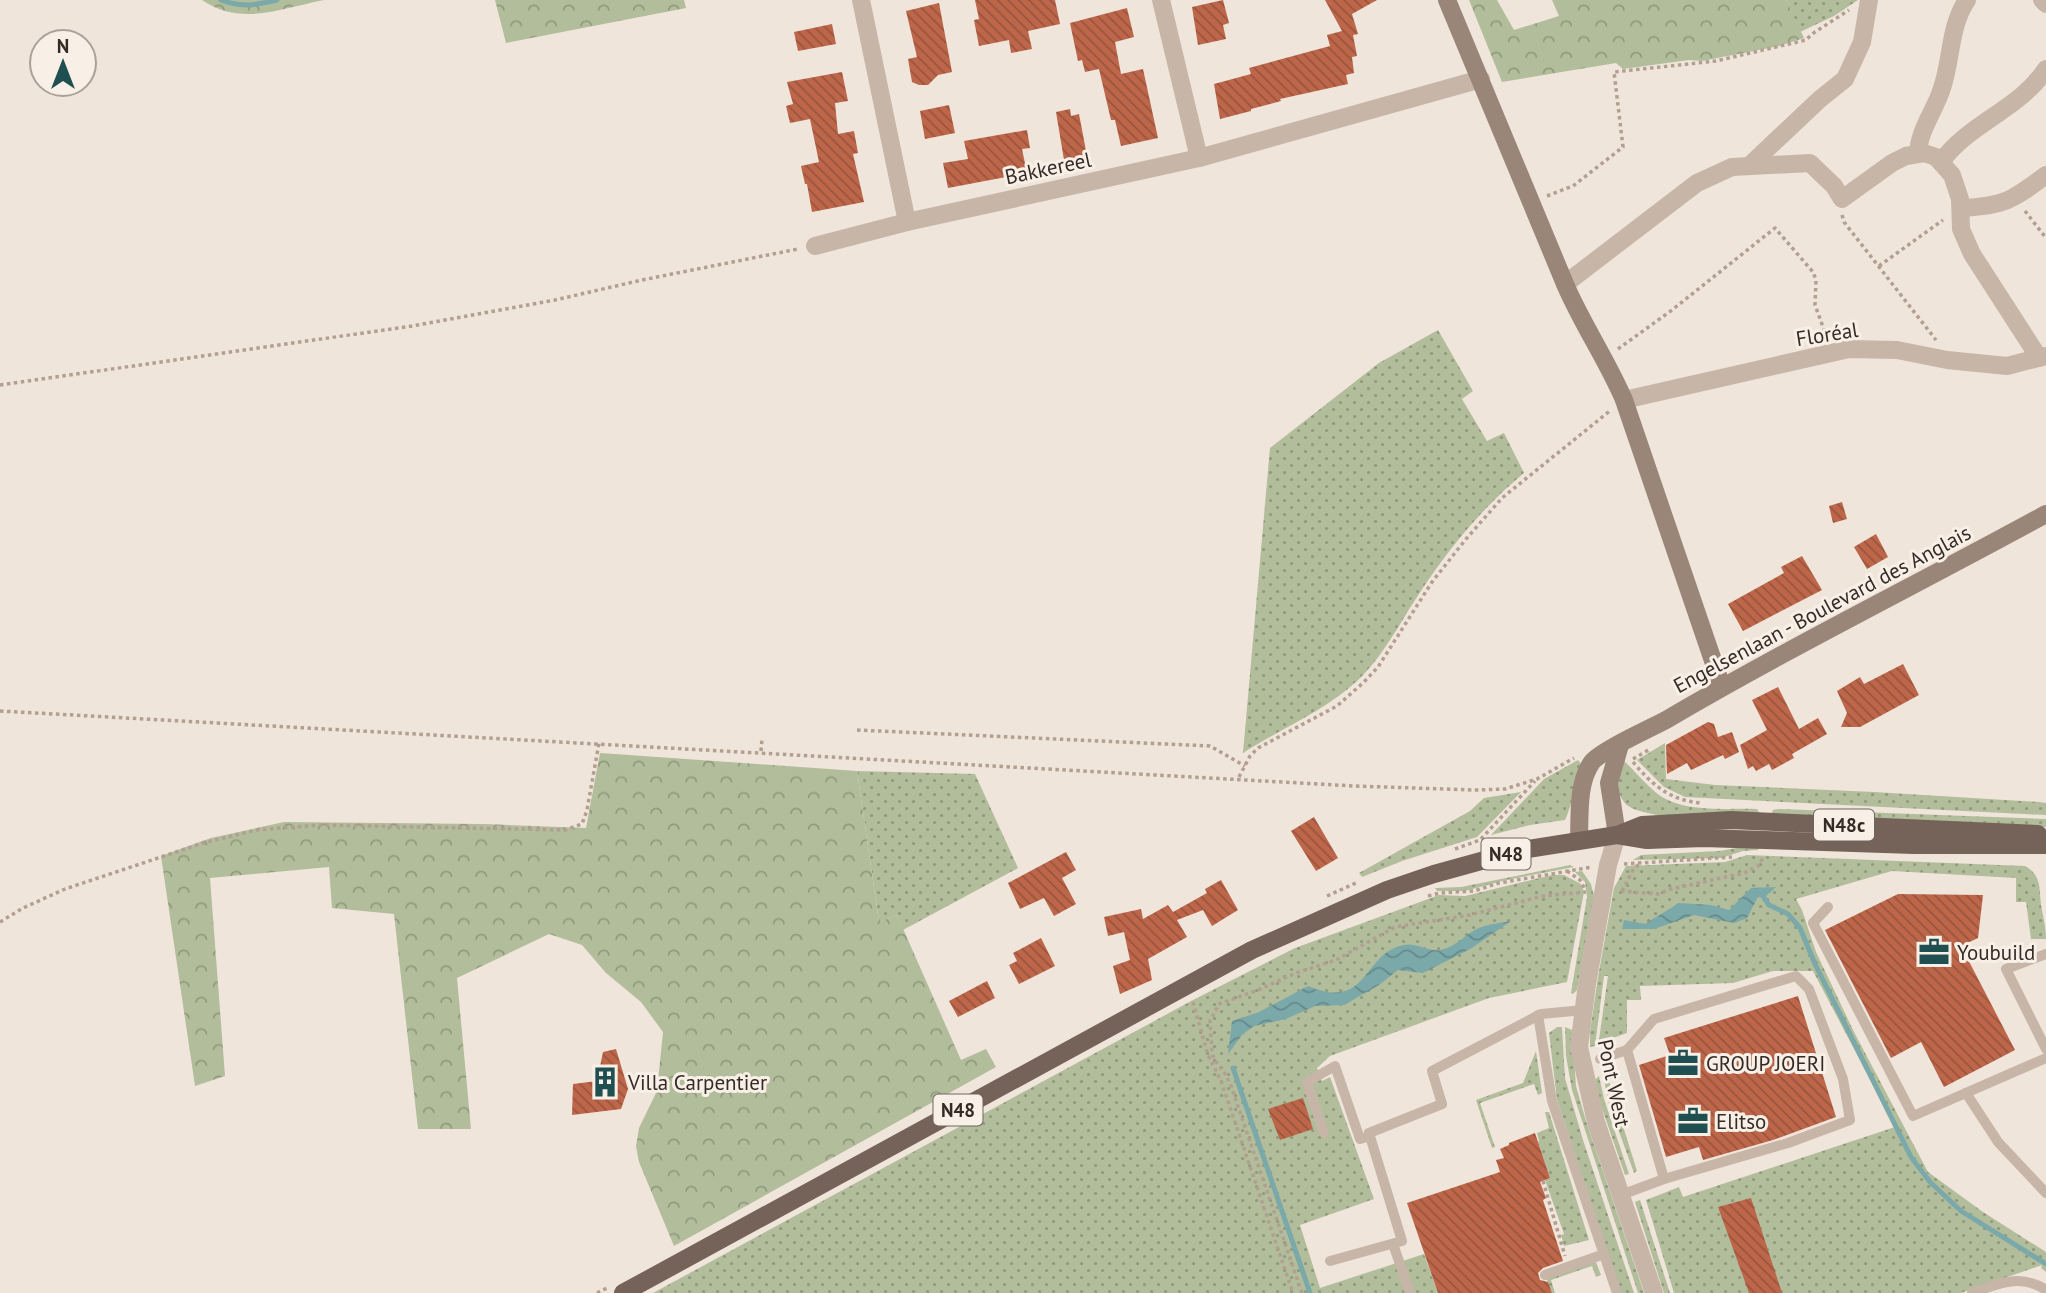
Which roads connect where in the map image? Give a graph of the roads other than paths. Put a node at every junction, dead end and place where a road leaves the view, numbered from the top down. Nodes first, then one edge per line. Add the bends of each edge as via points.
1 (860, 0) edge
2 (1161, 0) edge
3 (1447, 0) edge
4 (1967, 0) edge
5 (2042, 0) edge
6 (1868, 1) edge
7 (2046, 4) edge
8 (2046, 69) edge
9 (1481, 79) junction
10 (1918, 154) junction
11 (1199, 158) junction
12 (1941, 162) junction
13 (1749, 166) junction
14 (2046, 175) edge
15 (1961, 208) junction
16 (907, 222) junction
17 (815, 246) road end
18 (1564, 284) junction
19 (2042, 357) edge
20 (1624, 400) junction
21 (2046, 514) edge
22 (1722, 687) junction
23 (1620, 745) junction
24 (2046, 834) edge
25 (1617, 835) junction
26 (1580, 840) junction
27 (2046, 845) edge
28 (1828, 907) dead end
29 (2046, 954) edge
30 (1584, 1010) junction
31 (1538, 1015) junction
32 (2046, 1049) edge
33 (1627, 1050) junction
34 (2046, 1058) edge
35 (1600, 1059) dead end
36 (1966, 1093) junction
37 (1324, 1133) dead end
38 (1370, 1136) junction
39 (1664, 1180) junction
40 (2046, 1193) edge
41 (1621, 1195) junction
42 (1393, 1244) junction
43 (1604, 1254) junction
44 (1330, 1261) dead end
45 (1545, 1275) dead end
46 (2046, 1290) edge
47 (623, 1293) edge
48 (1410, 1293) edge
49 (1617, 1293) edge
50 (1654, 1293) edge
51 (1972, 1293) edge

1 - 16 street
2 - 11 street
3 - 9 street
4 - 10 street via 1955,23 1942,91 1923,129
5 - 7 street
6 - 13 street via 1862,42 1845,79
8 - 12 street via 2029,90 1970,132
9 - 11 street, Bakkereel
9 - 18 street
10 - 12 street
10 - 13 street via 1892,163 1842,199 1810,163
11 - 16 street, Bakkereel
12 - 15 street, Floréal via 1952,175
13 - 18 street via 1732,167 1698,183
14 - 15 street via 2014,199
15 - 19 street, Floréal via 1961,229 1972,254
16 - 17 street, Bakkereel
18 - 20 street
19 - 20 street, Floréal via 2007,366 1897,350 1849,349
20 - 22 street
21 - 22 street, Engelsenlaan - Boulevard des Anglais
22 - 23 street, Engelsenlaan - Boulevard des Anglais
23 - 25 street via 1609,783
23 - 26 street, Engelsenlaan - Boulevard des Anglais via 1601,753 1587,771
24 - 25 main road, N48c via 1731,820 1642,825
25 - 26 main road, N48
25 - 27 main road, N48c via 1647,840
25 - 30 street, Pont West via 1603,890
26 - 47 main road, N48 via 1521,850 1434,874 1295,929
28 - 36 lane via 1813,923 1913,1116
29 - 32 lane via 2006,969
30 - 31 lane
30 - 41 street, Pont West via 1579,1047 1596,1122
31 - 38 lane via 1432,1071 1442,1104
31 - 43 lane via 1552,1101
33 - 35 lane
33 - 39 lane
33 - 39 lane via 1654,1018 1796,976 1809,989 1843,1079 1850,1120
34 - 36 lane
36 - 40 lane via 1998,1142
37 - 38 lane via 1307,1082 1335,1066 1360,1139
38 - 42 lane via 1402,1241
39 - 41 lane
41 - 50 street, Pont West
42 - 44 lane
42 - 48 lane
43 - 45 lane
43 - 49 lane
46 - 51 lane via 2022,1280

